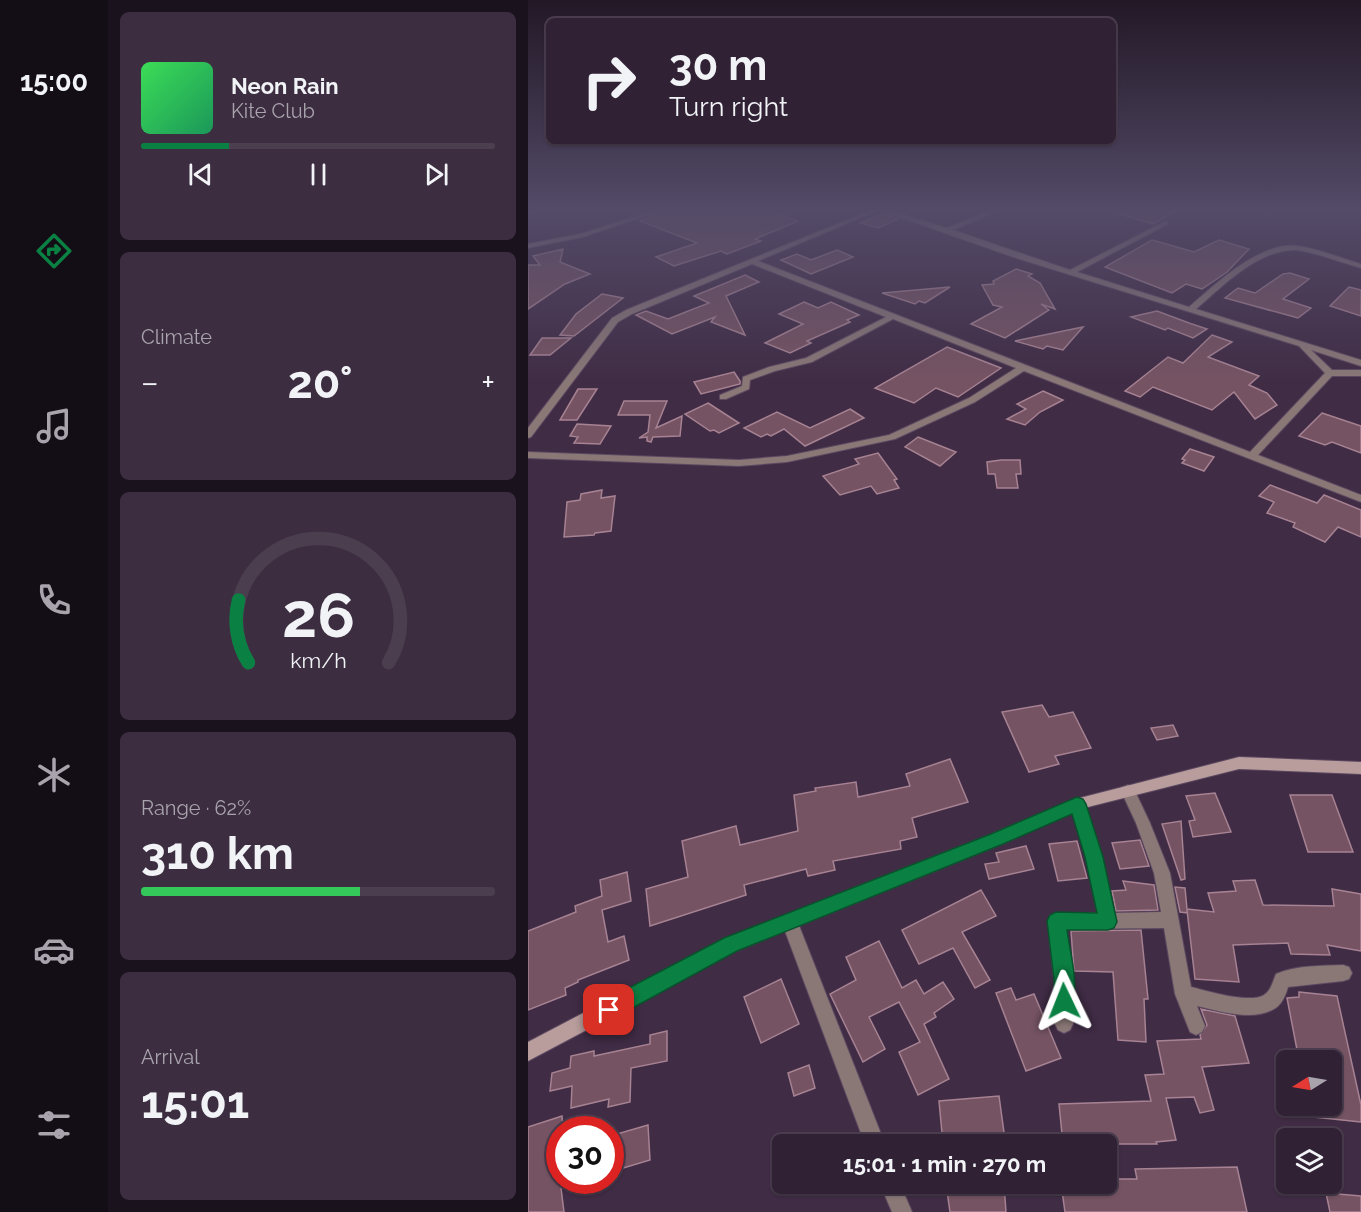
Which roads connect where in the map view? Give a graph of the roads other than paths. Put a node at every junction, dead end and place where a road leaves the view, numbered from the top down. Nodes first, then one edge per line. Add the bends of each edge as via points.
1 (739, 268) edge
2 (767, 268) edge
3 (1057, 268) edge
4 (1080, 268) edge
5 (1245, 268) edge
6 (1071, 272) junction
7 (1190, 310) junction
8 (892, 317) junction
9 (1300, 344) junction
10 (1361, 363) edge
11 (1022, 368) junction
12 (1330, 373) junction
13 (1361, 373) edge
14 (723, 397) dead end
15 (528, 435) edge
16 (528, 455) edge
17 (1251, 457) junction
18 (1361, 499) edge
19 (1361, 768) edge
20 (1128, 791) junction
21 (1077, 804) junction
22 (1169, 920) junction
23 (1108, 922) junction
24 (790, 923) junction
25 (1343, 972) dead end
26 (1184, 994) junction
27 (1064, 1024) dead end
28 (1196, 1026) dead end
29 (528, 1053) edge
30 (871, 1134) edge
31 (894, 1194) edge
32 (902, 1212) edge

1 - 15 street via 615,320
2 - 8 street
3 - 6 street
4 - 6 street
5 - 7 street
6 - 7 street
7 - 9 street
8 - 11 street
8 - 14 street via 809,360 746,379 746,387
9 - 10 street
9 - 12 street
11 - 16 street via 972,400 892,437 787,459 739,463
11 - 17 street
12 - 13 street
12 - 17 street
17 - 18 street
19 - 20 street via 1239,763
20 - 21 street
20 - 22 street via 1162,873
21 - 23 street
21 - 24 street
22 - 23 street
22 - 26 street
23 - 27 street via 1056,921 1064,979
24 - 29 street via 730,945
24 - 30 street
25 - 26 street via 1282,980 1276,996 1267,1003 1249,1006
26 - 28 street
31 - 32 street

